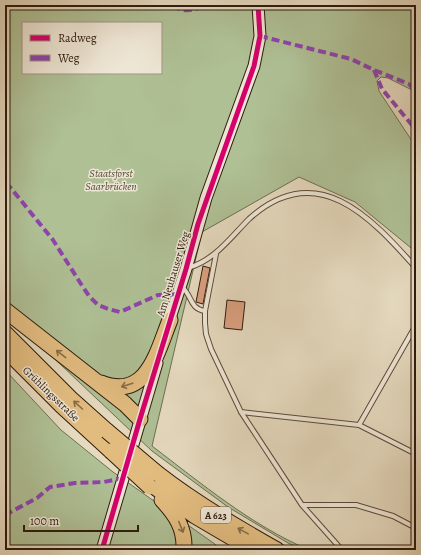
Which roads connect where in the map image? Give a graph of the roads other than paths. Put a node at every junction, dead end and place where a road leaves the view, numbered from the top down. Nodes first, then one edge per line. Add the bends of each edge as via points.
1 (258, 5) edge
2 (216, 254) junction
3 (416, 268) edge
4 (186, 269) junction
5 (181, 286) junction
6 (5, 310) edge
7 (205, 311) junction
8 (170, 320) junction
9 (416, 325) edge
10 (5, 333) edge
11 (5, 349) edge
12 (92, 378) junction
13 (241, 412) junction
14 (140, 419) junction
15 (359, 426) junction
16 (102, 435) junction
17 (416, 454) edge
18 (153, 482) junction
19 (302, 505) junction
20 (416, 528) edge
21 (102, 550) edge
22 (184, 550) edge
23 (253, 550) edge
24 (277, 550) edge
25 (342, 550) edge

1 - 4 street, Am Neuhauser Weg via 260,36 257,56 206,198
2 - 3 lane via 250,219 272,202 300,193 329,196 358,210
2 - 4 lane via 199,265
2 - 7 lane
4 - 5 street, Am Neuhauser Weg
5 - 7 lane via 195,307
5 - 8 street, Am Neuhauser Weg
12 -> 6 highway
7 - 13 lane via 206,334 211,349
8 -> 12 highway via 151,366 143,377 118,388
8 - 14 street, Am Neuhauser Weg
9 - 15 lane
16 -> 10 highway, A 623 via 70,398
11 - 16 highway, Grühlingsstraße / A 623
12 - 14 highway
13 - 15 lane
13 - 19 lane
14 - 21 street, Am Neuhauser Weg
15 - 17 lane
16 - 18 highway, A 623, bridge
16 - 18 highway, A 623, bridge via 111,451
18 -> 22 highway via 173,511 183,534
18 - 23 highway, A 623 via 195,516
24 -> 18 highway, A 623 via 236,528 191,498
19 - 20 lane via 356,505 393,516
19 - 25 lane

